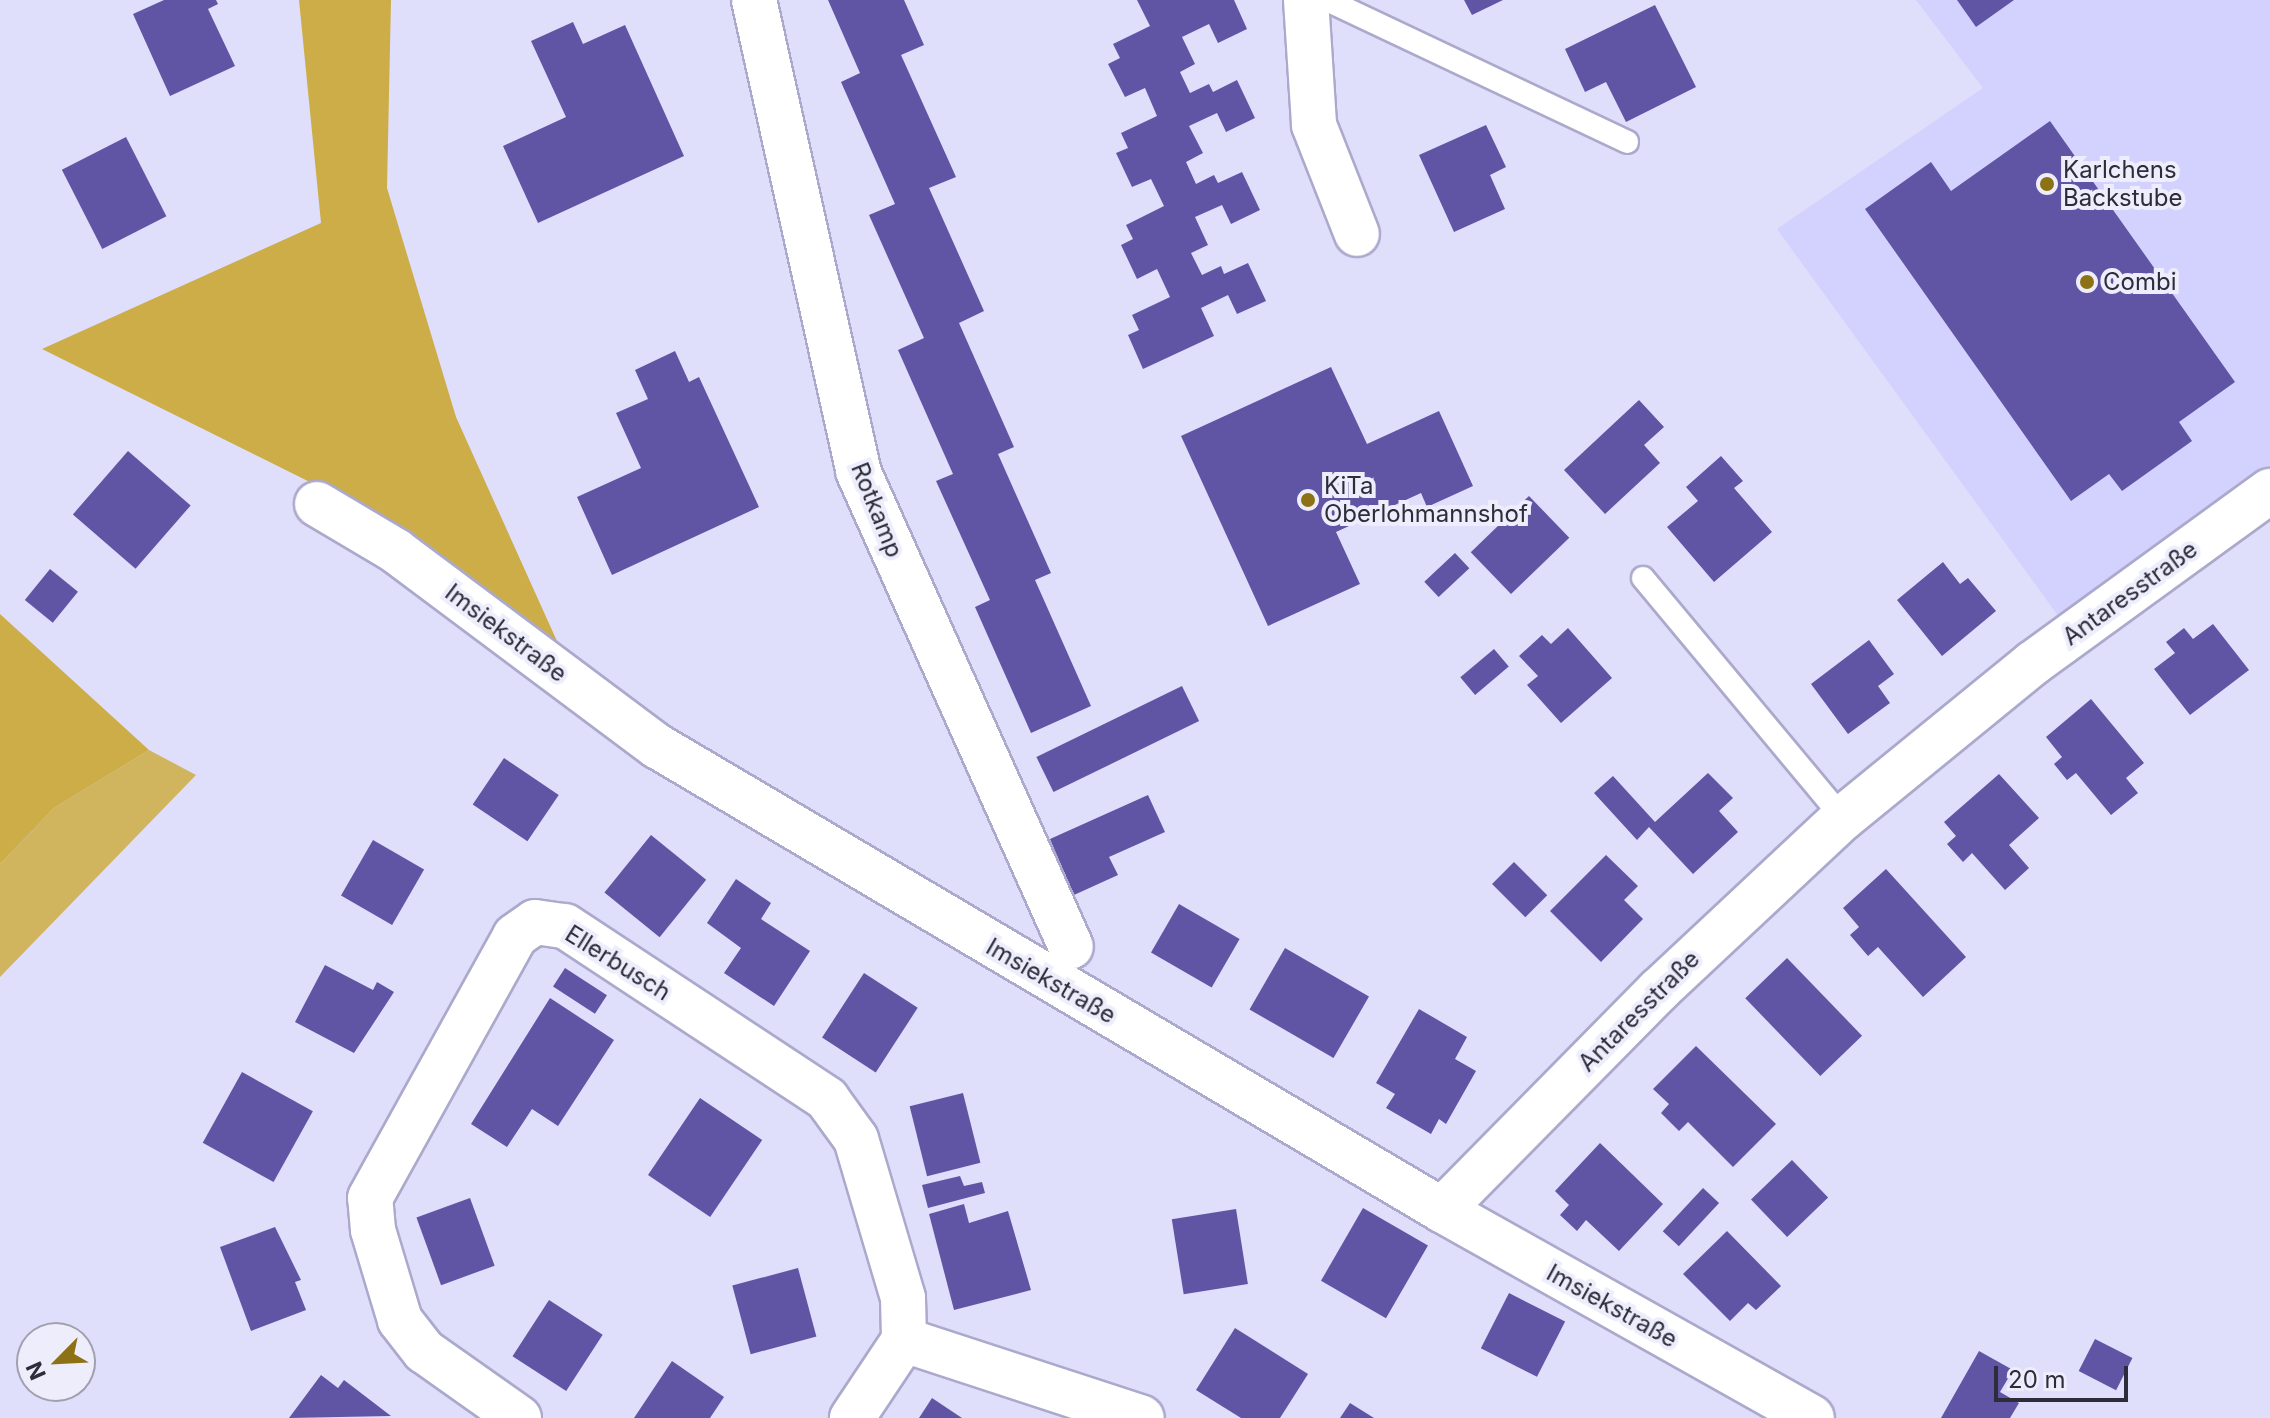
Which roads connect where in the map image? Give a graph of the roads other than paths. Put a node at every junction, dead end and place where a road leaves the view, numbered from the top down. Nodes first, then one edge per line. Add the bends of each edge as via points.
1 (754, 0) edge
2 (1306, 0) edge
3 (1327, 0) edge
4 (1627, 142) dead end
5 (1357, 234) dead end
6 (2270, 491) edge
7 (317, 504) dead end
8 (1643, 578) dead end
9 (1843, 818) junction
10 (1071, 947) dead end
11 (1442, 1210) junction
12 (904, 1340) junction
13 (519, 1418) edge
14 (852, 1418) edge
15 (1142, 1418) edge
16 (1812, 1418) edge

1 - 10 street, Rotkamp via 858,471
2 - 5 street via 1314,125
3 - 4 lane
6 - 9 street, Antaresstraße via 2033,663
7 - 11 street, Imsiekstraße via 396,551 657,746
8 - 9 lane
9 - 11 street, Antaresstraße via 1659,990
11 - 16 street, Imsiekstraße
12 - 13 street, Ellerbusch via 903,1298 856,1139 827,1099 565,926 535,922 515,936 370,1198 373,1230 400,1320 424,1351
12 - 14 street
12 - 15 street

